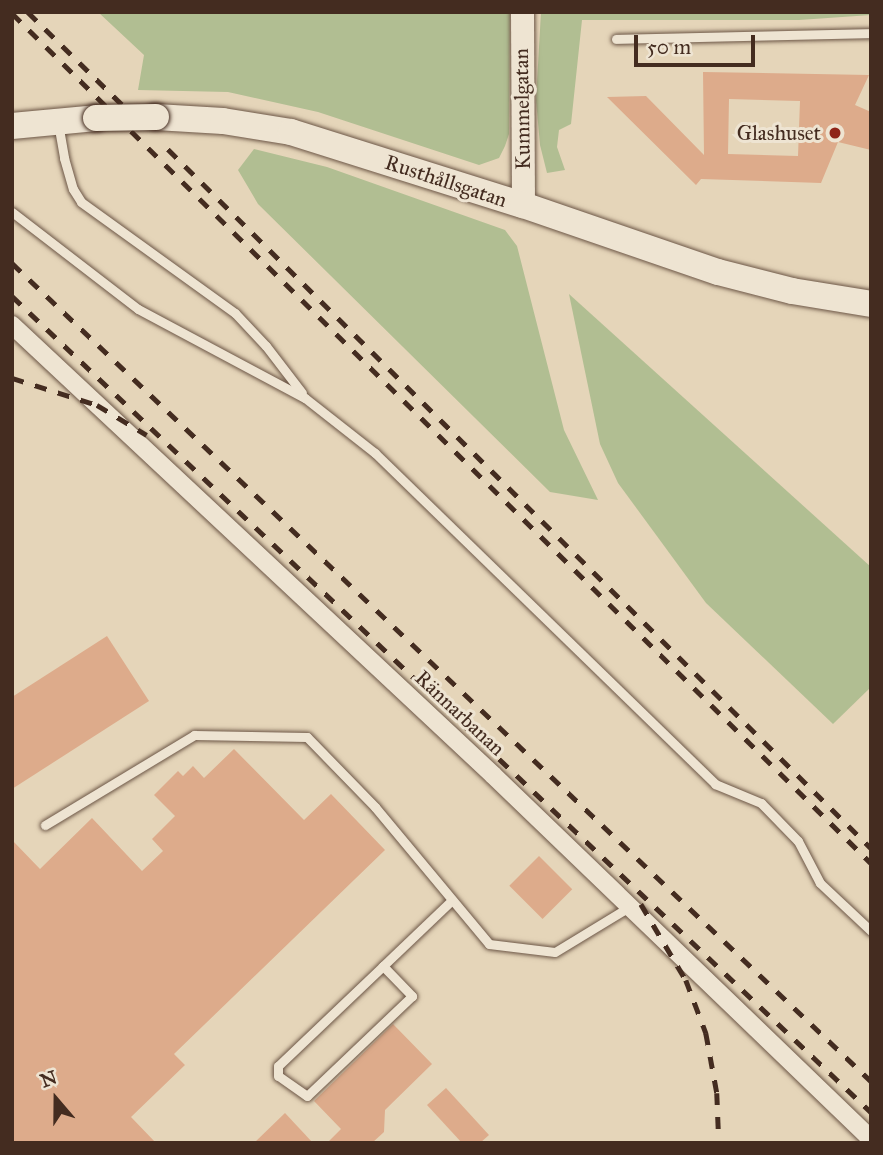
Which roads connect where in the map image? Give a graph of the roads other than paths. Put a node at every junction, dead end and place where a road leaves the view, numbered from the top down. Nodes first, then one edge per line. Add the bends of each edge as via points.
1 (522, 12) edge
2 (871, 33) edge
3 (616, 39) dead end
4 (58, 120) junction
5 (12, 126) edge
6 (523, 205) junction
7 (12, 212) edge
8 (871, 304) edge
9 (12, 325) edge
10 (305, 398) junction
11 (45, 825) dead end
12 (452, 900) junction
13 (629, 907) junction
14 (871, 932) edge
15 (383, 966) junction
16 (871, 1139) edge

1 - 6 street, Kummelgatan
2 - 3 lane
4 - 5 main road, Rusthållsgatan
4 - 6 main road, Rusthållsgatan, bridge via 156,117 291,132
4 - 10 lane via 67,169 81,202 235,313
6 - 8 main road, Rusthållsgatan via 718,272
7 - 10 lane via 138,309
9 - 13 street, Rännarbanan
10 - 14 lane via 375,453 715,784 761,803 798,841 820,883
11 - 12 lane via 194,735 307,737 375,807
12 - 13 lane via 489,944 555,952
12 - 15 lane
13 - 16 street, Rännarbanan
15 - 15 lane via 412,996 307,1096 278,1076 278,1066

